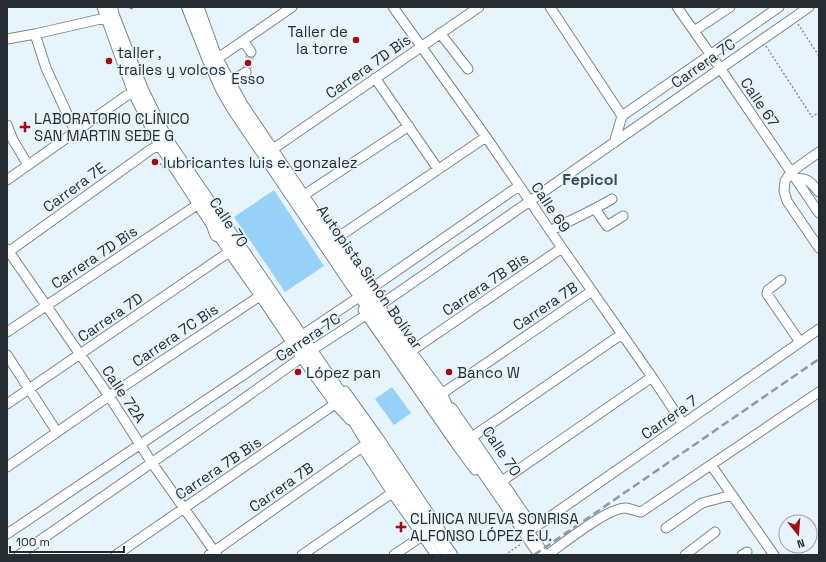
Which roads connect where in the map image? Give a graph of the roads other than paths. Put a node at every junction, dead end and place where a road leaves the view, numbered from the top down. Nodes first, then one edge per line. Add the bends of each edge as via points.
1 (102, 7) edge
2 (116, 7) edge
3 (184, 7) edge
4 (189, 7) edge
5 (199, 7) edge
6 (292, 7) edge
7 (393, 7) edge
8 (478, 7) edge
9 (550, 7) edge
10 (678, 7) edge
11 (730, 7) edge
12 (779, 7) edge
13 (809, 7) edge
14 (769, 10) edge
15 (108, 12) edge
16 (694, 31) junction
17 (440, 33) junction
18 (34, 34) junction
19 (7, 38) edge
20 (243, 41) junction
21 (421, 47) junction
22 (251, 52) dead end
23 (710, 55) junction
24 (217, 57) junction
25 (468, 68) dead end
26 (720, 68) junction
27 (246, 72) tunnel mouth
28 (375, 78) junction
29 (230, 82) junction
30 (133, 93) junction
31 (622, 116) junction
32 (7, 125) edge
33 (409, 126) junction
34 (75, 131) junction
35 (486, 137) junction
36 (614, 142) junction
37 (159, 145) junction
38 (273, 149) junction
39 (819, 152) edge
40 (28, 165) junction
41 (438, 169) junction
42 (276, 170) junction
43 (793, 175) junction
44 (7, 180) edge
45 (286, 185) junction
46 (519, 186) junction
47 (819, 192) edge
48 (304, 195) junction
49 (612, 199) dead end
50 (530, 201) junction
51 (201, 202) junction
52 (595, 209) junction
53 (819, 213) edge
54 (623, 216) dead end
55 (550, 231) junction
56 (217, 234) joint
57 (334, 240) junction
58 (562, 248) junction
59 (819, 248) edge
60 (8, 251) edge
61 (229, 252) junction
62 (247, 258) junction
63 (780, 280) dead end
64 (592, 291) junction
65 (362, 295) junction
66 (260, 296) junction
67 (46, 306) junction
68 (373, 310) junction
69 (819, 329) edge
70 (7, 332) edge
71 (622, 334) junction
72 (299, 338) junction
73 (800, 342) junction
74 (309, 352) junction
75 (80, 354) junction
76 (408, 354) junction
77 (7, 355) edge
78 (652, 377) junction
79 (29, 389) junction
80 (819, 392) edge
81 (109, 396) junction
82 (438, 396) junction
83 (7, 404) edge
84 (336, 404) junction
85 (683, 424) junction
86 (57, 432) junction
87 (468, 440) junction
88 (365, 441) junction
89 (140, 444) junction
90 (152, 463) junction
91 (711, 465) junction
92 (7, 467) edge
93 (502, 481) junction
94 (392, 493) junction
95 (732, 495) junction
96 (184, 508) junction
97 (534, 528) joint
98 (666, 528) dead end
99 (715, 532) dead end
100 (7, 534) edge
101 (422, 536) junction
102 (213, 554) edge
103 (19, 555) edge
104 (116, 555) edge
105 (302, 555) edge
106 (394, 555) edge
107 (436, 555) edge
108 (450, 555) edge
109 (458, 555) edge
110 (535, 555) edge
111 (542, 555) edge
112 (547, 555) edge
113 (685, 555) edge
114 (774, 555) edge

1 - 15 street, Calle 70
2 - 72 street via 146,87 172,138 252,255
3 - 65 street via 205,62 230,110 347,287
4 - 42 highway, Autopista Simón Bolívar via 222,87
5 - 24 street
6 - 20 street
7 - 21 street, Calle 69
8 - 17 street, Carrera 7D Bis
9 - 31 street
10 - 16 street, Calle 67
11 - 16 street
12 - 14 street, Carrera 7C
13 - 26 street, Carrera 7C
14 - 23 street, Carrera 7C
15 - 18 street
15 - 30 street, Calle 70
15 - 51 highway via 112,16 141,90 163,135
16 - 23 street, Calle 67
17 - 21 street, Carrera 7D Bis
17 - 25 street
18 - 19 street
18 - 34 street via 46,68
20 - 22 street
20 - 24 street
21 - 28 street, Carrera 7D Bis
21 - 35 street, Calle 69
23 - 26 street, Calle 67
23 - 31 street, Carrera 7C
24 - 29 street
26 - 36 street, Carrera 7C
26 - 43 street, Calle 67
27 - 29 street
28 - 33 street
28 - 38 street, Carrera 7D Bis
29 - 38 street
30 - 34 street
30 - 37 street, Calle 70
31 - 36 street
32 - 40 street
33 - 41 street
33 - 48 street
34 - 40 street
35 - 41 street
35 - 46 street, Calle 69
36 - 50 street, Carrera 7C
37 - 51 street, Calle 70
37 - 60 street, Carrera 7E
38 - 42 highway
38 - 48 street
39 - 43 street
40 - 44 street
41 - 57 street
42 - 45 highway, Autopista Simón Bolívar
43 - 47 street via 805,178
43 - 53 street, Calle 67
43 - 59 street via 785,181 787,201
45 - 48 highway
45 - 65 highway, Autopista Simón Bolívar
46 - 50 street, Calle 69
46 - 65 street, Carrera 7C
48 - 57 street
49 - 52 street
50 - 55 street, Calle 69
50 - 68 street, Carrera 7C
51 - 56 highway
51 - 62 highway
51 - 67 street, Carrera 7D Bis
52 - 54 street via 607,226
52 - 55 street
55 - 58 street, Calle 69
56 - 61 street, Calle 70
57 - 65 street
58 - 64 street, Calle 69
58 - 76 street, Carrera 7B Bis
60 - 67 street, Calle 72A
61 - 62 highway
61 - 66 street, Calle 70
61 - 75 street, Carrera 7D
62 - 72 highway
63 - 73 street via 767,294
64 - 71 street, Calle 69
64 - 82 street, Carrera 7B
65 - 68 highway, Autopista Simón Bolívar
65 - 72 street, Carrera 7C
66 - 72 street, Calle 70
66 - 81 street, Carrera 7C Bis
67 - 70 street, Carrera 7D Bis
67 - 75 street, Calle 72A
68 - 74 street, Carrera 7C
68 - 76 highway, Autopista Simón Bolívar
68 - 110 street via 458,447
69 - 73 street, Carrera 7
71 - 78 street, Calle 69
71 - 87 street
72 - 74 highway, Calle 70
72 - 89 street, Carrera 7C
73 - 85 street, Carrera 7
74 - 84 street, Calle 70
74 - 88 highway via 343,399
74 - 90 street, Carrera 7C
74 - 109 street via 378,437
75 - 79 street, Carrera 7D
75 - 81 street, Calle 72A
76 - 82 highway, Autopista Simón Bolívar
77 - 79 street
78 - 85 street, Calle 69
78 - 93 street
79 - 83 street, Carrera 7D
79 - 86 street
80 - 91 street
81 - 86 street, Carrera 7C Bis
81 - 89 street, Calle 72A
82 - 87 highway, Autopista Simón Bolívar
84 - 88 street, Calle 70
84 - 96 street, Carrera 7B Bis
85 - 97 street, Carrera 7
86 - 92 street, Carrera 7C Bis
87 - 93 street, Calle 70
87 - 111 highway, Autopista Simón Bolívar
88 - 94 street, Calle 70
88 - 102 street, Carrera 7B
88 - 108 highway
89 - 90 street, Calle 72A
89 - 100 street, Carrera 7C
90 - 96 street, Calle 72A
90 - 103 street, Carrera 7C
91 - 95 street
91 - 112 street via 641,512 625,508 600,517
93 - 97 street, Calle 70
94 - 101 street, Calle 70
94 - 105 street
95 - 98 street via 702,502
95 - 114 street
96 - 102 street, Calle 72A
96 - 104 street, Carrera 7B Bis
99 - 113 street
101 - 106 street
101 - 107 street, Calle 70

